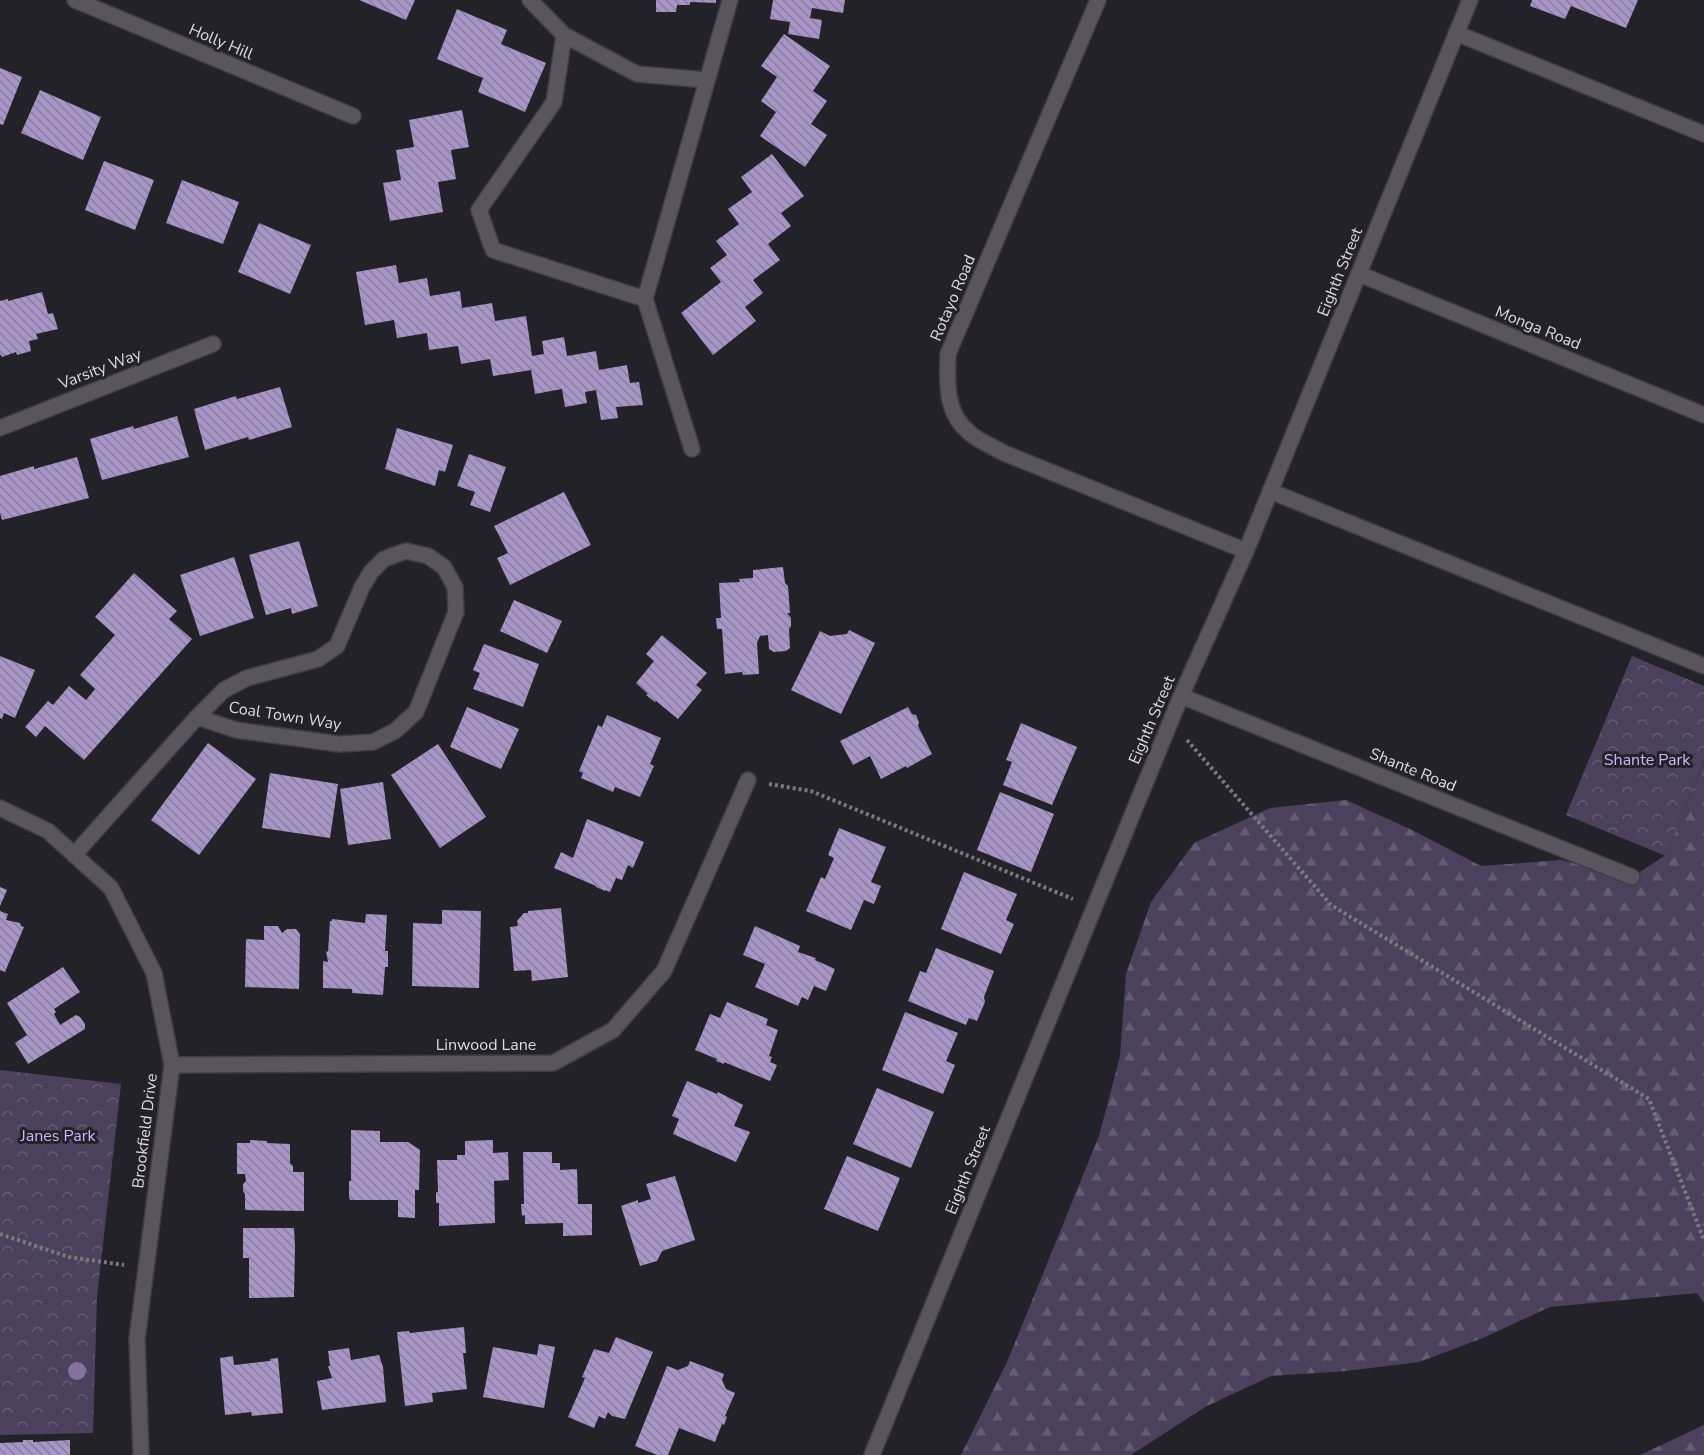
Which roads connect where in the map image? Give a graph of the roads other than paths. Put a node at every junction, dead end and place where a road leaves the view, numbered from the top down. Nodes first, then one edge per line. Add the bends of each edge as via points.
1 (75, 0) edge
2 (530, 0) edge
3 (730, 0) edge
4 (1098, 0) edge
5 (1470, 0) edge
6 (1456, 33) junction
7 (564, 35) junction
8 (707, 80) junction
9 (353, 116) dead end
10 (1704, 134) edge
11 (1359, 274) junction
12 (645, 299) junction
13 (213, 345) dead end
14 (1704, 415) edge
15 (0, 428) edge
16 (692, 449) dead end
17 (1270, 491) junction
18 (1246, 551) junction
19 (1704, 666) edge
20 (1181, 696) junction
21 (197, 717) junction
22 (748, 780) road end
23 (0, 808) edge
24 (74, 855) junction
25 (1632, 877) dead end
26 (172, 1065) junction
27 (141, 1455) edge
28 (872, 1455) edge

1 - 9 street, Holly Hill
2 - 7 street
3 - 8 street
4 - 18 street, Rotayo Road via 948,354 947,391 963,426 996,448
5 - 6 street, Eighth Street
6 - 10 street
6 - 11 street, Eighth Street
7 - 8 street via 636,74
7 - 12 street via 554,102 479,210 493,250
8 - 12 street
11 - 14 street, Monga Road
11 - 17 street, Eighth Street
12 - 16 street
13 - 15 street, Varsity Way
17 - 18 street, Eighth Street
17 - 19 street
18 - 20 street, Eighth Street
20 - 25 street, Shante Road
20 - 28 street, Eighth Street
21 - 21 street, Coal Town Way via 224,690 247,678 318,659 337,646 370,572 384,559 406,551 428,556 444,567 455,587 456,612 416,712 395,731 373,742 339,744 236,730
21 - 24 street, Coal Town Way
22 - 26 street, Linwood Lane via 664,971 613,1030 553,1063
23 - 24 street, Brookfield Drive via 48,831
24 - 26 street, Brookfield Drive via 111,888 154,973
26 - 27 street, Brookfield Drive via 137,1339

